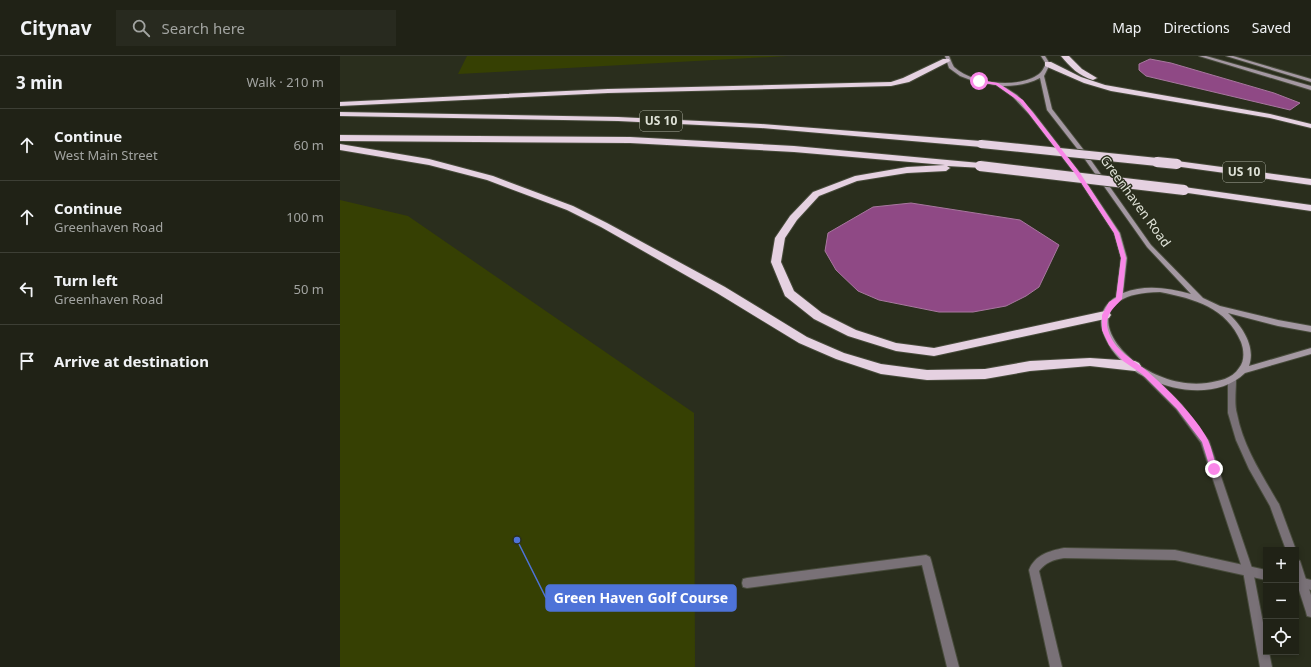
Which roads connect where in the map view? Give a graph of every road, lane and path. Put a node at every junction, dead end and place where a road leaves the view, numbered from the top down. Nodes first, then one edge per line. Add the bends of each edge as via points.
1 (1065, 56) edge
2 (1201, 56) edge
3 (1228, 56) edge
4 (1045, 58) edge
5 (947, 59) edge
6 (1042, 77) junction
7 (1311, 81) edge
8 (997, 84) junction
9 (1311, 88) edge
10 (1139, 94) junction
11 (340, 104) edge
12 (340, 114) edge
13 (1311, 126) edge
14 (340, 138) edge
15 (340, 147) edge
16 (980, 166) junction
17 (1311, 182) edge
18 (1311, 208) edge
19 (1119, 299) junction
20 (1202, 301) junction
21 (1217, 308) junction
22 (1105, 315) junction
23 (1311, 329) edge
24 (1311, 351) edge
25 (1134, 366) junction
26 (1244, 370) junction
27 (1145, 373) junction
28 (1232, 380) junction
29 (1290, 547) edge
30 (1248, 571) junction
31 (1299, 572) edge
32 (1263, 574) edge
33 (1303, 583) edge
34 (747, 584) dead end
35 (1311, 612) edge
36 (953, 667) edge
37 (1056, 667) edge
38 (1266, 667) edge

1 - 10 highway via 1079,71 1094,79
2 - 9 main road
3 - 7 main road
4 - 6 main road via 1048,70
4 - 10 highway via 1070,76 1091,84
5 - 8 main road via 952,69 963,76
5 - 11 highway via 906,80 885,84 608,91
6 - 8 main road via 1015,84
6 - 20 main road, Greenhaven Road via 1049,109 1149,246
8 - 19 main road via 1022,101 1078,174 1117,233 1124,258
10 - 13 highway via 1270,116
12 - 17 highway, US 10, bridge via 618,119 760,126 981,144 1177,164
14 - 16 highway, US 10 via 630,140 794,149
15 - 25 highway via 437,164 490,178 570,208 721,290 803,340 840,356 881,369 927,375 985,374 1030,366 1090,362
16 - 18 highway, US 10, bridge
16 - 22 highway via 907,170 855,179 816,194 793,218 780,238 776,262 789,293 818,316 852,333 896,347 934,352
19 - 20 main road, Greenhaven Road via 1140,291 1160,290
19 - 22 main road, Greenhaven Road
20 - 21 main road, Greenhaven Road
21 - 23 main road
21 - 26 main road, Greenhaven Road via 1233,323 1248,347 1248,359
22 - 25 main road via 1105,330 1112,345
24 - 26 main road
25 - 27 main road
26 - 28 main road
27 - 28 main road via 1191,387 1214,386
27 - 30 street via 1179,407 1205,441
28 - 29 street via 1232,413 1240,440 1274,504
30 - 32 street
30 - 37 street via 1175,555 1064,553 1050,556 1039,562 1034,570
30 - 38 street
31 - 33 street
33 - 35 street
34 - 36 street via 926,560

